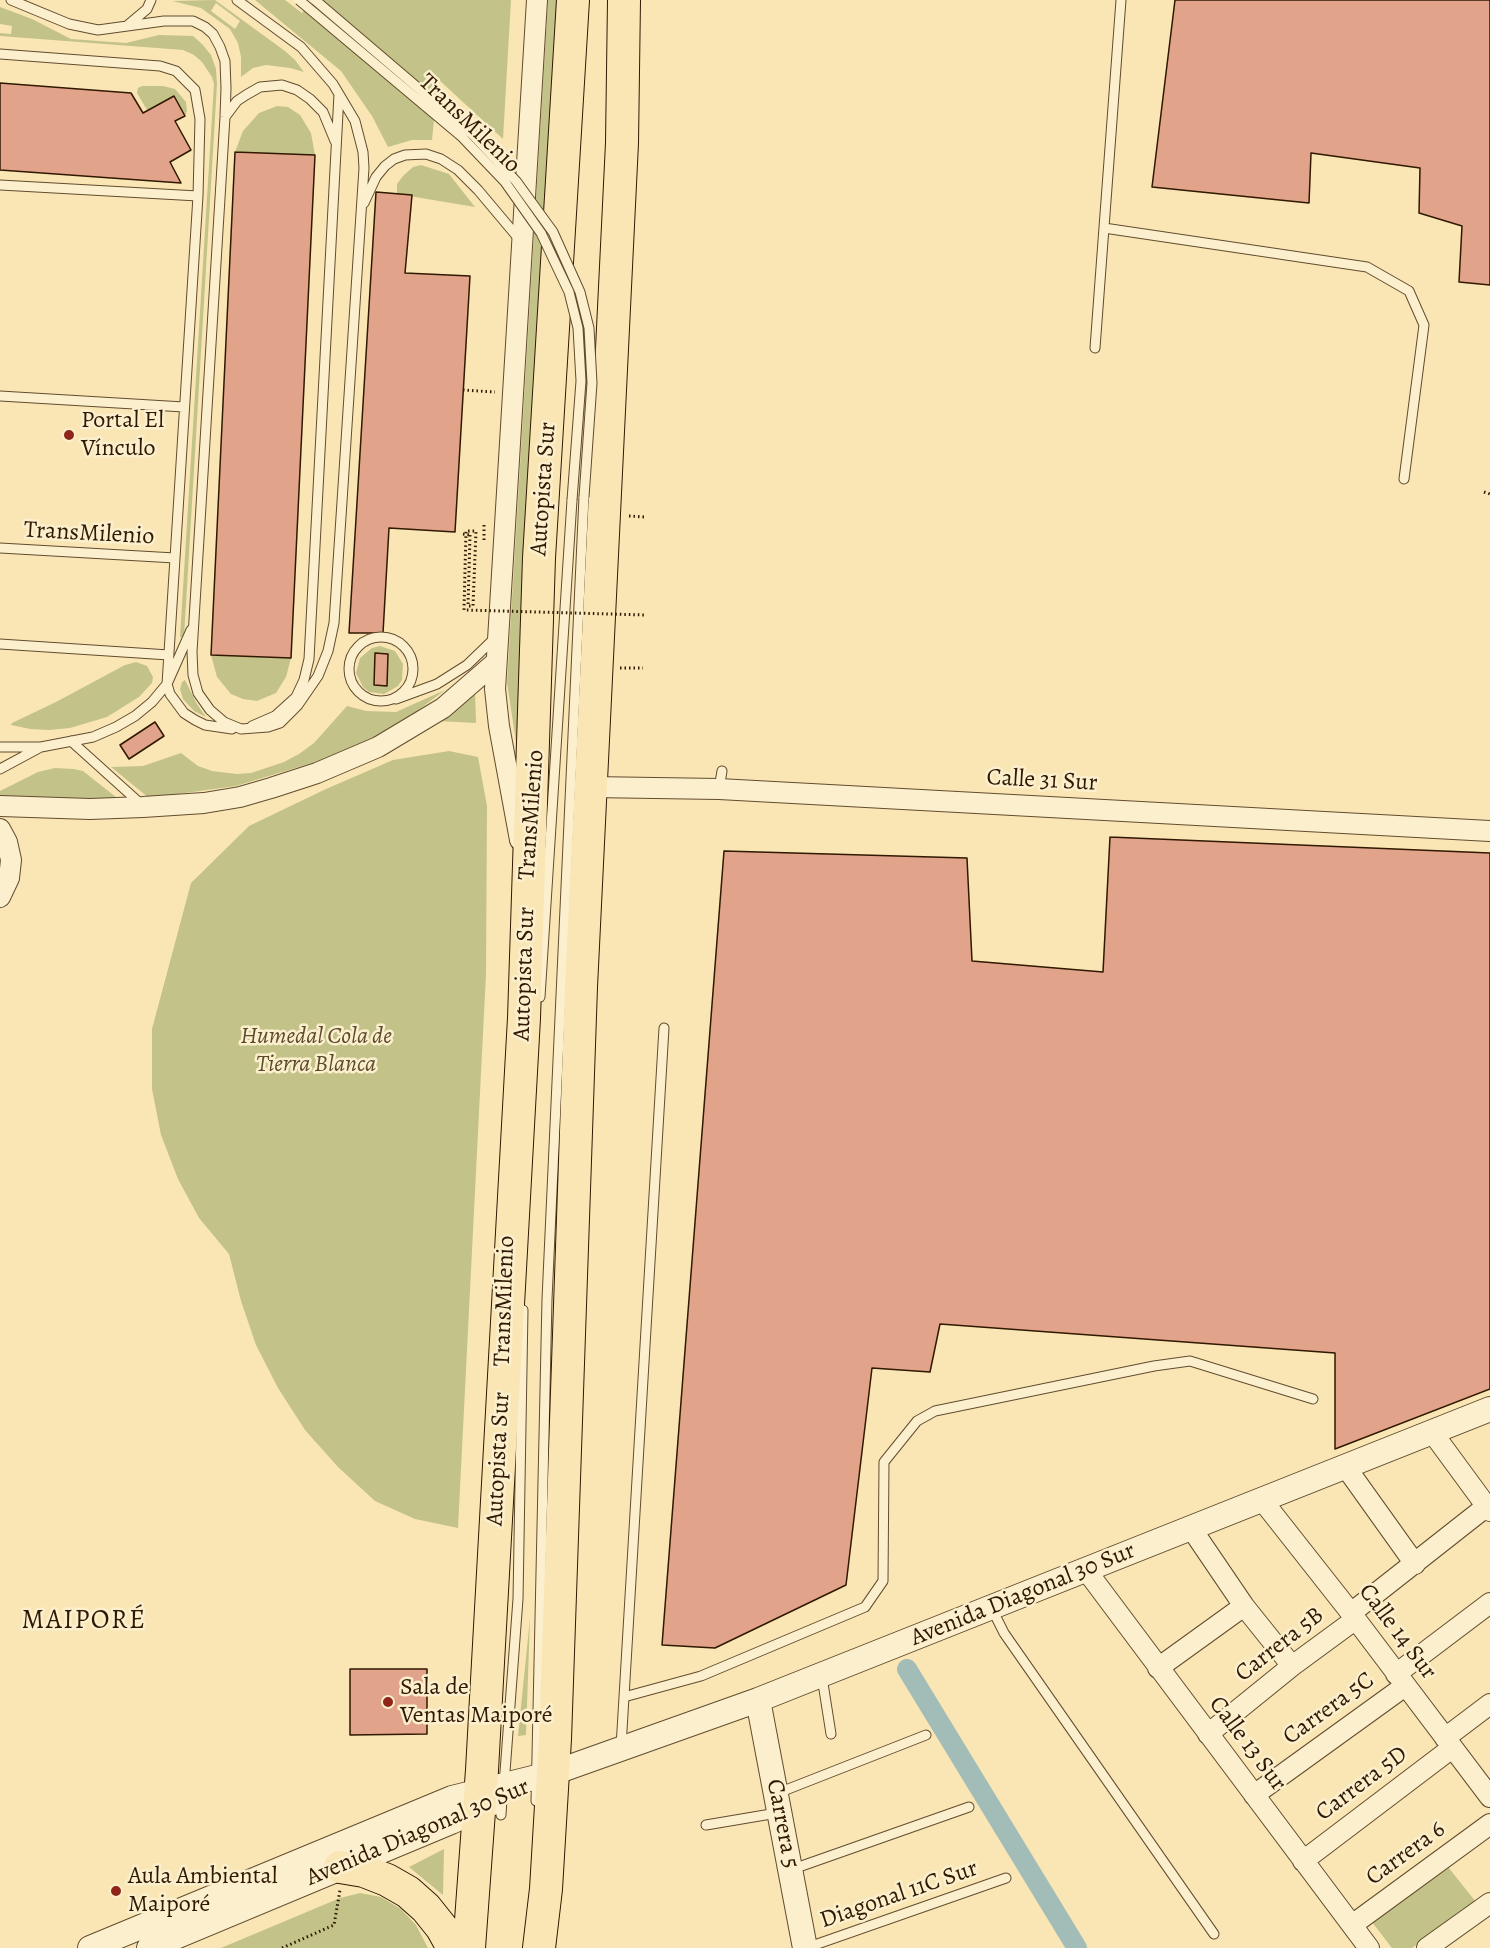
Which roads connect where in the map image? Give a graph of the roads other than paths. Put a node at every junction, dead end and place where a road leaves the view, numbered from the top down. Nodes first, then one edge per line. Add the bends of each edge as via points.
1 (10, 0) edge
2 (237, 0) edge
3 (299, 0) edge
4 (315, 0) edge
5 (537, 0) edge
6 (573, 0) edge
7 (624, 0) edge
8 (1121, 0) edge
9 (151, 3) edge
10 (123, 28) junction
11 (0, 54) edge
12 (339, 94) junction
13 (225, 117) junction
14 (337, 146) junction
15 (0, 185) edge
16 (198, 196) junction
17 (361, 211) junction
18 (1104, 228) junction
19 (522, 243) junction
20 (1095, 348) dead end
21 (0, 396) edge
22 (184, 407) junction
23 (1404, 479) dead end
24 (0, 548) edge
25 (175, 558) junction
26 (193, 625) junction
27 (499, 634) junction
28 (0, 644) edge
29 (169, 655) junction
30 (496, 662) junction
31 (166, 684) junction
32 (389, 701) junction
33 (241, 729) junction
34 (71, 741) junction
35 (0, 747) edge
36 (41, 747) junction
37 (0, 770) edge
38 (591, 788) junction
39 (0, 806) edge
40 (143, 807) junction
41 (0, 829) edge
42 (1490, 831) edge
43 (528, 883) junction
44 (0, 897) edge
45 (540, 1007) dead end
46 (664, 1028) dead end
47 (523, 1303) dead end
48 (1313, 1399) dead end
49 (1490, 1409) edge
50 (1432, 1432) junction
51 (1345, 1467) junction
52 (1262, 1500) junction
53 (1488, 1508) edge
54 (1191, 1528) junction
55 (1415, 1564) junction
56 (1086, 1569) junction
57 (1490, 1603) edge
58 (1244, 1606) junction
59 (991, 1607) junction
60 (1353, 1616) junction
61 (1292, 1666) junction
62 (1158, 1668) junction
63 (822, 1675) junction
64 (1401, 1680) junction
65 (624, 1696) junction
66 (758, 1700) junction
67 (1490, 1704) edge
68 (831, 1734) dead end
69 (926, 1734) dead end
70 (1208, 1734) junction
71 (1448, 1743) junction
72 (621, 1750) junction
73 (540, 1784) junction
74 (1254, 1795) junction
75 (1490, 1797) edge
76 (494, 1800) junction
77 (778, 1803) junction
78 (969, 1807) dead end
79 (1490, 1824) edge
80 (706, 1825) dead end
81 (1303, 1861) junction
82 (790, 1870) junction
83 (1006, 1878) dead end
84 (339, 1883) junction
85 (1490, 1903) edge
86 (1352, 1925) junction
87 (1214, 1934) dead end
88 (90, 1948) edge
89 (149, 1948) edge
90 (453, 1948) edge
91 (469, 1948) edge
92 (539, 1948) edge
93 (805, 1948) edge
94 (1369, 1948) edge
95 (1427, 1948) edge

1 - 10 lane via 69,24 98,30
2 - 12 lane, TransMilenio via 301,47
3 - 45 lane, TransMilenio, bridge via 460,136 505,182 541,233 569,292 578,328 581,381
4 - 73 lane, TransMilenio, bridge via 472,134 516,181 553,232 580,292 589,328 592,383 563,905 547,1299
5 - 19 street
6 - 43 highway, Autopista Sur via 539,558
7 - 38 highway via 622,143
8 - 18 lane
9 - 10 lane
10 - 13 lane via 177,20 205,27 213,34 225,61
11 - 16 lane, TransMilenio via 160,66 176,71 195,90 199,104
12 - 14 lane, TransMilenio
12 - 17 lane, TransMilenio via 355,121 363,152
13 - 14 lane, TransMilenio via 246,94 260,87 282,85 297,90 323,112
13 - 26 lane
14 - 33 lane, TransMilenio via 309,659 296,697 275,716
15 - 16 lane
16 - 22 lane, TransMilenio
17 - 19 lane, TransMilenio via 384,166 405,154 426,154 458,170
17 - 33 lane, TransMilenio via 334,612 328,651 311,688 280,723
18 - 20 lane
18 - 23 lane via 1367,267 1409,291 1424,325
19 - 27 street
21 - 22 lane
22 - 25 lane, TransMilenio
24 - 25 lane, TransMilenio
25 - 29 lane, TransMilenio
26 - 31 lane
26 - 33 lane via 193,675 198,693 224,722
27 - 30 street
27 - 32 lane via 467,665 437,684
28 - 29 lane
29 - 31 lane, TransMilenio
30 - 40 street via 443,708 378,747 318,773 240,796
30 - 43 street via 499,726
31 - 33 lane, TransMilenio via 176,704 195,720 217,728
31 - 34 lane via 152,702 116,728
32 - 32 lane via 379,702 360,695 350,679 349,661 368,639 390,638 400,643 412,660 413,670 406,689
34 - 36 lane
34 - 40 lane
35 - 36 lane
36 - 37 lane
38 - 42 street, Calle 31 Sur via 721,780
38 - 73 highway via 573,1252
39 - 40 street
41 - 44 street via 11,860 9,878
43 - 76 highway, Autopista Sur
46 - 65 lane
47 - 76 lane, TransMilenio via 518,1599
48 - 65 lane via 1190,1361 935,1411 917,1421 884,1462 883,1581 865,1607 701,1676
49 - 50 street, Avenida Diagonal 30 Sur
50 - 51 street, Avenida Diagonal 30 Sur
50 - 53 street
51 - 52 street, Avenida Diagonal 30 Sur
51 - 55 street
52 - 54 street, Avenida Diagonal 30 Sur
52 - 60 street, Calle 14 Sur
53 - 55 street, Carrera 5B
54 - 56 street, Avenida Diagonal 30 Sur
54 - 58 street
55 - 60 street, Carrera 5B
56 - 59 street, Avenida Diagonal 30 Sur
56 - 62 street, Calle 13 Sur
57 - 64 street, Carrera 5C
58 - 61 street
58 - 62 street
59 - 63 street, Avenida Diagonal 30 Sur
59 - 87 lane via 1004,1633
60 - 61 street, Carrera 5B
60 - 64 street, Calle 14 Sur
61 - 70 street, Carrera 5B
62 - 70 street, Calle 13 Sur
63 - 66 street, Avenida Diagonal 30 Sur
63 - 68 lane
64 - 71 street, Calle 14 Sur
64 - 74 street, Carrera 5C
65 - 72 lane
66 - 72 street, Avenida Diagonal 30 Sur
66 - 77 street, Carrera 5
67 - 71 street, Carrera 5D
69 - 77 lane
70 - 74 street, Calle 13 Sur
71 - 75 street, Calle 14 Sur
71 - 81 street, Carrera 5D
72 - 73 street, Avenida Diagonal 30 Sur
73 - 76 street, Avenida Diagonal 30 Sur
73 - 92 highway
74 - 81 street, Calle 13 Sur
76 - 84 street, Avenida Diagonal 30 Sur
76 - 88 street, Avenida Diagonal 30 Sur via 442,1802
76 - 91 highway, Autopista Sur
77 - 80 lane
77 - 82 street, Carrera 5
78 - 82 lane
79 - 86 street, Carrera 6
81 - 86 street, Calle 13 Sur
82 - 93 street, Carrera 5
83 - 93 lane, Diagonal 11C Sur
84 - 89 street, Avenida Diagonal 30 Sur
84 - 90 highway via 364,1871 387,1880 426,1908
85 - 95 street
86 - 94 street, Calle 13 Sur

